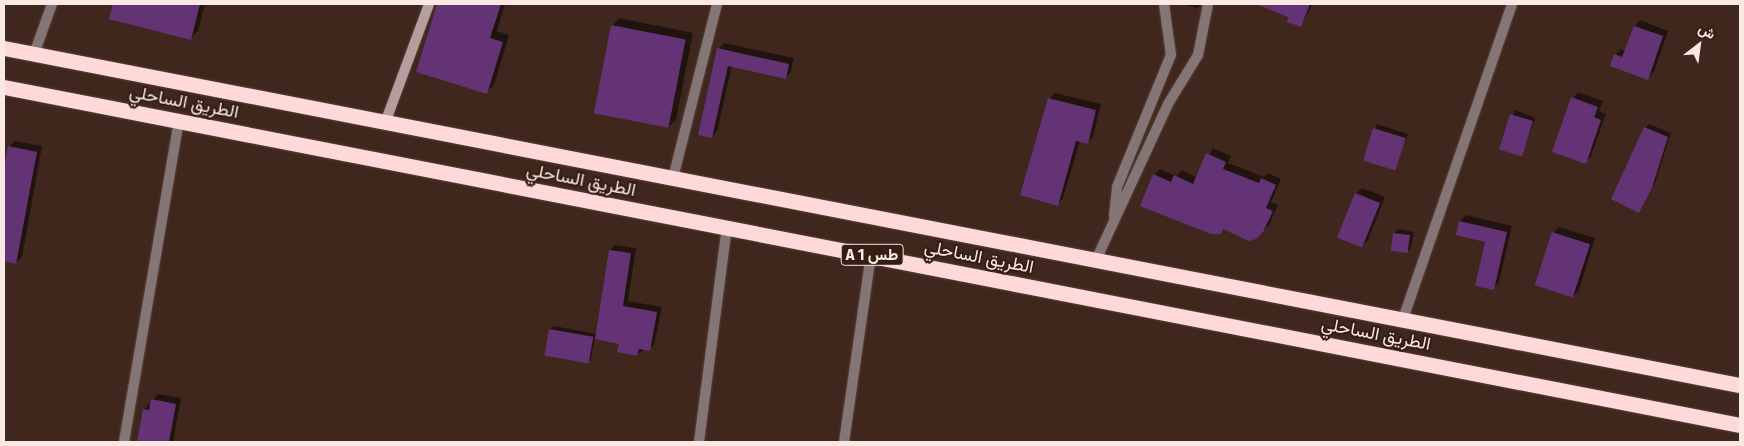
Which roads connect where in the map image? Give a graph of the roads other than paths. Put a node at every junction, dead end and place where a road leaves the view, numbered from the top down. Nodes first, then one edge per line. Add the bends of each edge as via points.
1 (52, 4) edge
2 (429, 4) edge
3 (717, 4) edge
4 (1164, 4) edge
5 (1208, 4) edge
6 (1512, 4) edge
7 (4, 48) edge
8 (34, 54) junction
9 (4, 87) edge
10 (179, 121) junction
11 (385, 123) junction
12 (673, 178) junction
13 (1114, 217) junction
14 (727, 227) junction
15 (871, 255) junction
16 (1096, 260) junction
17 (1403, 319) junction
18 (1740, 385) edge
19 (1740, 424) edge
20 (124, 442) edge
21 (699, 442) edge
22 (844, 442) edge

1 - 8 street
2 - 11 street
3 - 12 street
4 - 13 street via 1171,55 1117,187
5 - 13 street via 1198,55 1168,104 1132,186
6 - 17 street
7 - 8 highway, الطريق الساحلي / A 1 طس
8 - 11 highway, الطريق الساحلي / A 1 طس
9 - 10 highway, الطريق الساحلي / A 1 طس
10 - 14 highway, الطريق الساحلي / A 1 طس
10 - 20 street
11 - 12 highway, الطريق الساحلي / A 1 طس
12 - 16 highway, الطريق الساحلي / A 1 طس
13 - 16 street
14 - 15 highway, الطريق الساحلي / A 1 طس
14 - 21 street
15 - 19 highway, الطريق الساحلي / A 1 طس
15 - 22 street
16 - 17 highway, الطريق الساحلي / A 1 طس
17 - 18 highway, الطريق الساحلي / A 1 طس

